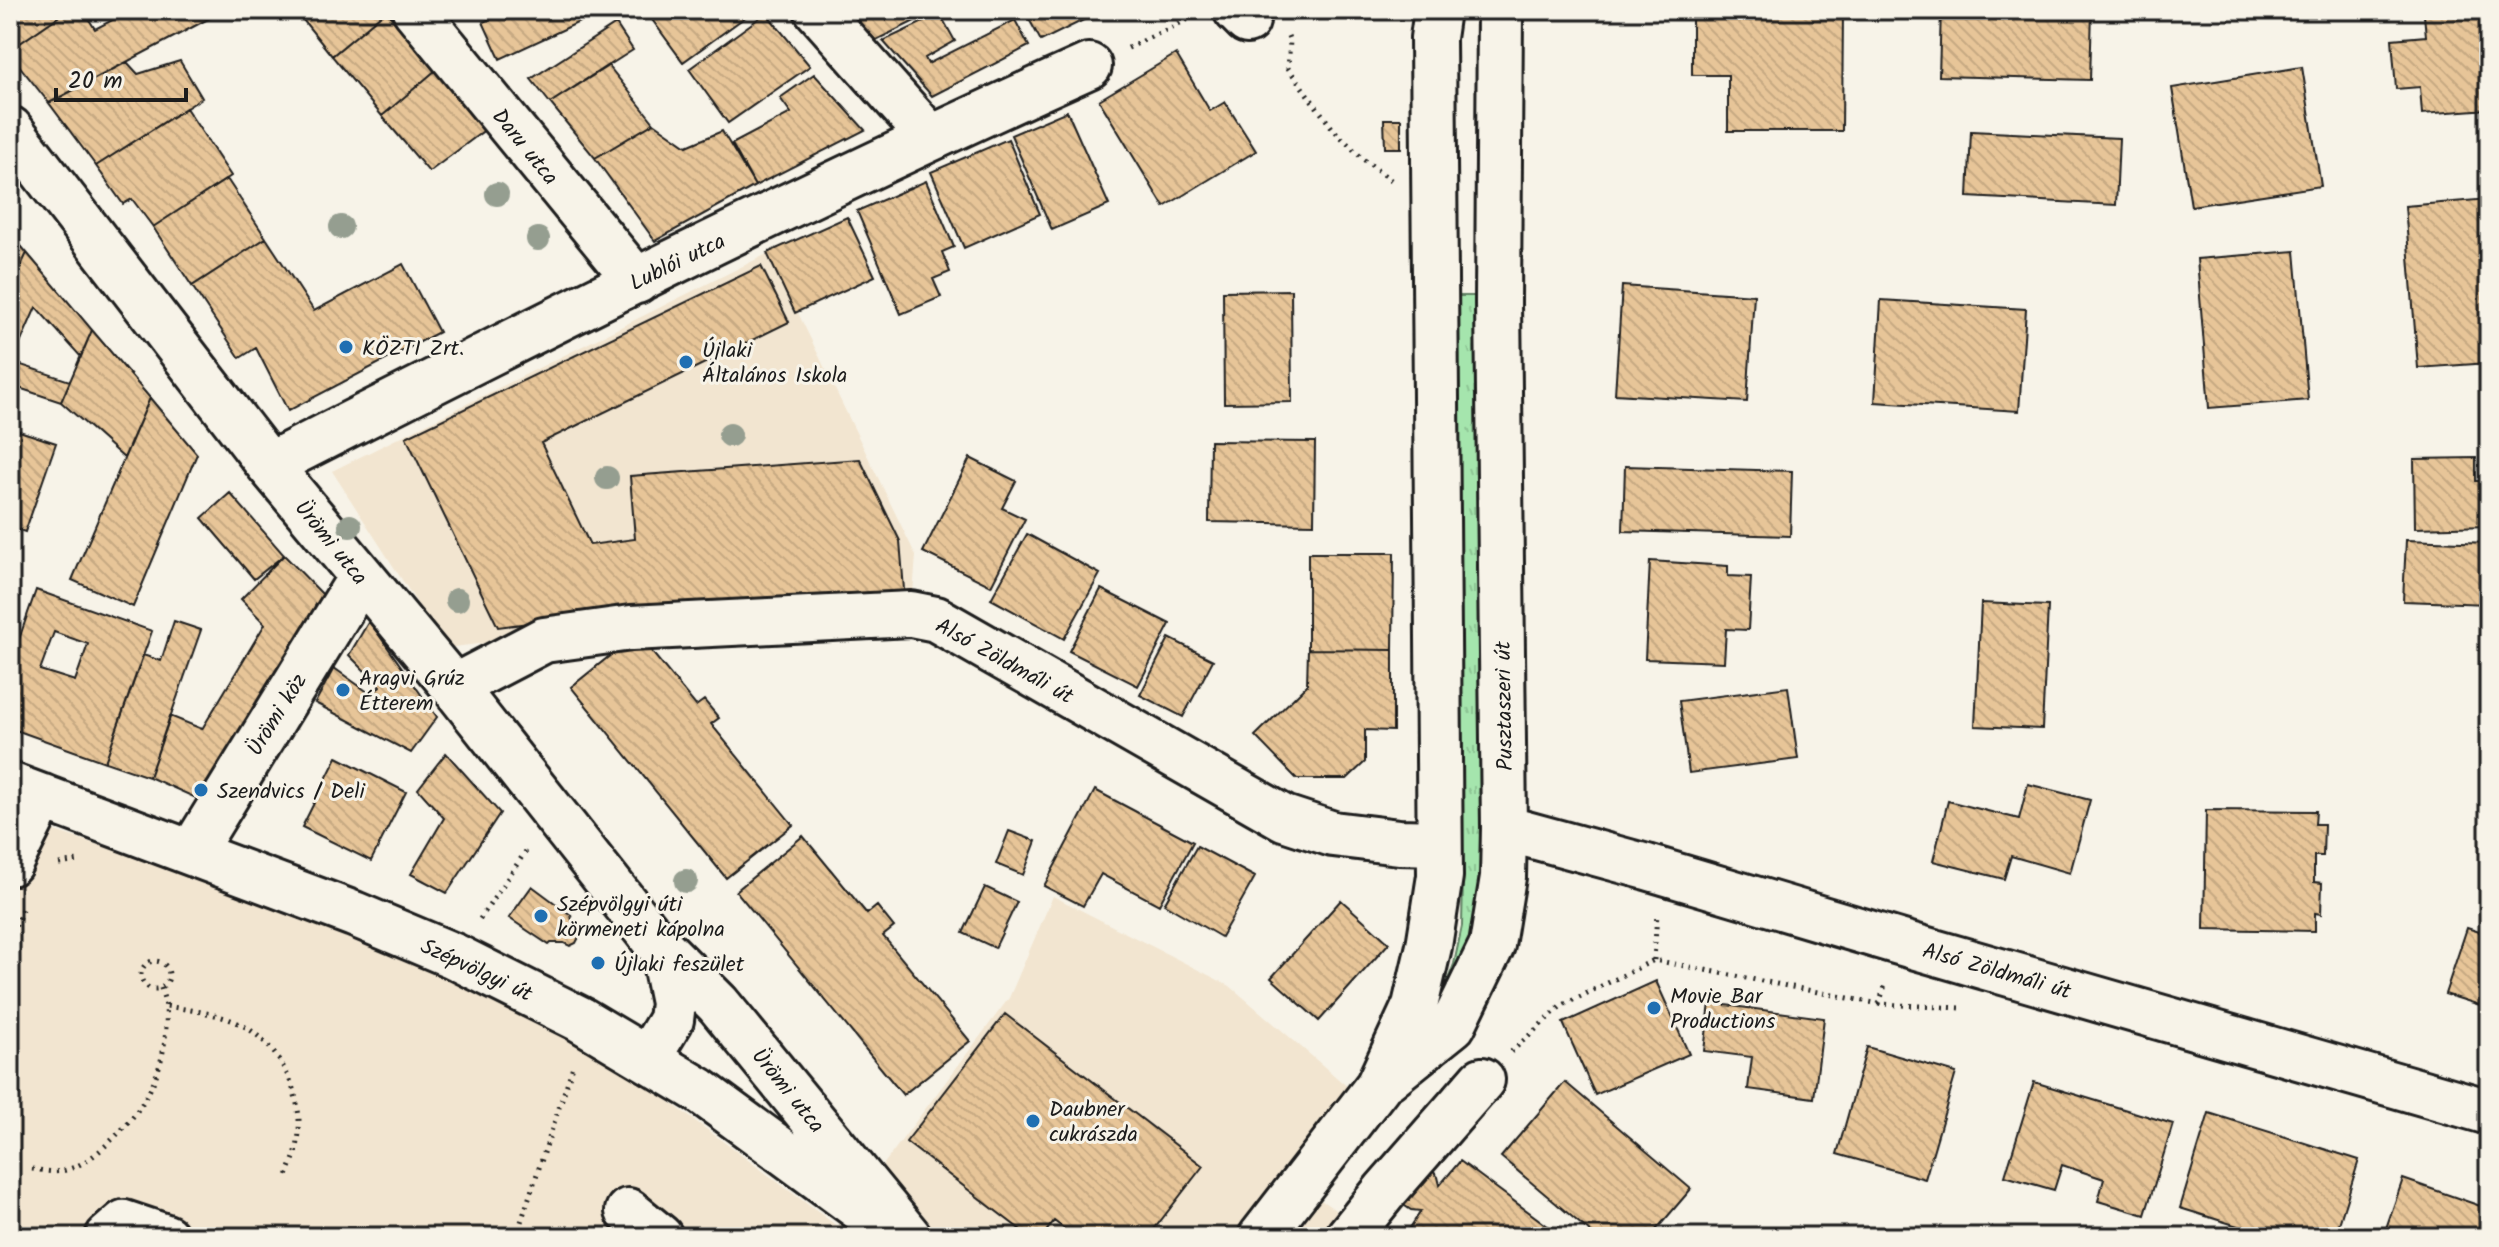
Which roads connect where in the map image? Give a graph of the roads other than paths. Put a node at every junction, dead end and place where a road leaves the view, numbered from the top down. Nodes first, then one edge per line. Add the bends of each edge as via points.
1 (415, 10) edge
2 (817, 10) edge
3 (1437, 10) edge
4 (1500, 10) edge
5 (1089, 66) road end
6 (10, 129) edge
7 (930, 137) junction
8 (1498, 280) junction
9 (637, 281) junction
10 (1435, 281) junction
11 (269, 465) junction
12 (361, 577) junction
13 (454, 687) junction
14 (26, 791) edge
15 (1504, 828) junction
16 (1439, 843) junction
17 (192, 852) junction
18 (10, 863) edge
19 (662, 949) junction
20 (648, 1058) junction
21 (1495, 1068) road end
22 (1378, 1086) junction
23 (2489, 1112) edge
24 (108, 1237) edge
25 (166, 1237) edge
26 (899, 1237) edge
27 (909, 1237) edge
28 (1261, 1237) edge
29 (1348, 1237) edge

1 - 9 street, Daru utca
2 - 7 street
3 - 10 street, Pusztaszeri út
4 - 8 street, Pusztaszeri út
5 - 7 street, Lublói utca
6 - 11 street, Ürömi utca
7 - 9 street, Lublói utca
8 - 10 street
8 - 15 street, Pusztaszeri út
9 - 11 street, Lublói utca
10 - 16 street, Pusztaszeri út
11 - 12 street, Ürömi utca
12 - 13 street, Ürömi utca
12 - 17 street, Ürömi köz
13 - 16 street, Alsó Zöldmáli út via 544,640 631,628 911,614 936,619 1284,818 1333,834
13 - 19 street, Ürömi utca
14 - 17 street, Szépvölgyi út
14 - 18 street
15 - 22 street, Pusztaszeri út via 1503,877 1492,945 1453,1025
15 - 23 street, Alsó Zöldmáli út
16 - 22 street, Pusztaszeri út via 1440,876 1415,1006
17 - 20 street, Szépvölgyi út via 454,956
19 - 20 street, Ürömi utca via 673,1003 671,1020
19 - 27 street, Ürömi utca via 718,1004
20 - 26 street, Szépvölgyi út
21 - 29 street
22 - 28 street, Pusztaszeri út
24 - 25 street via 124,1223

